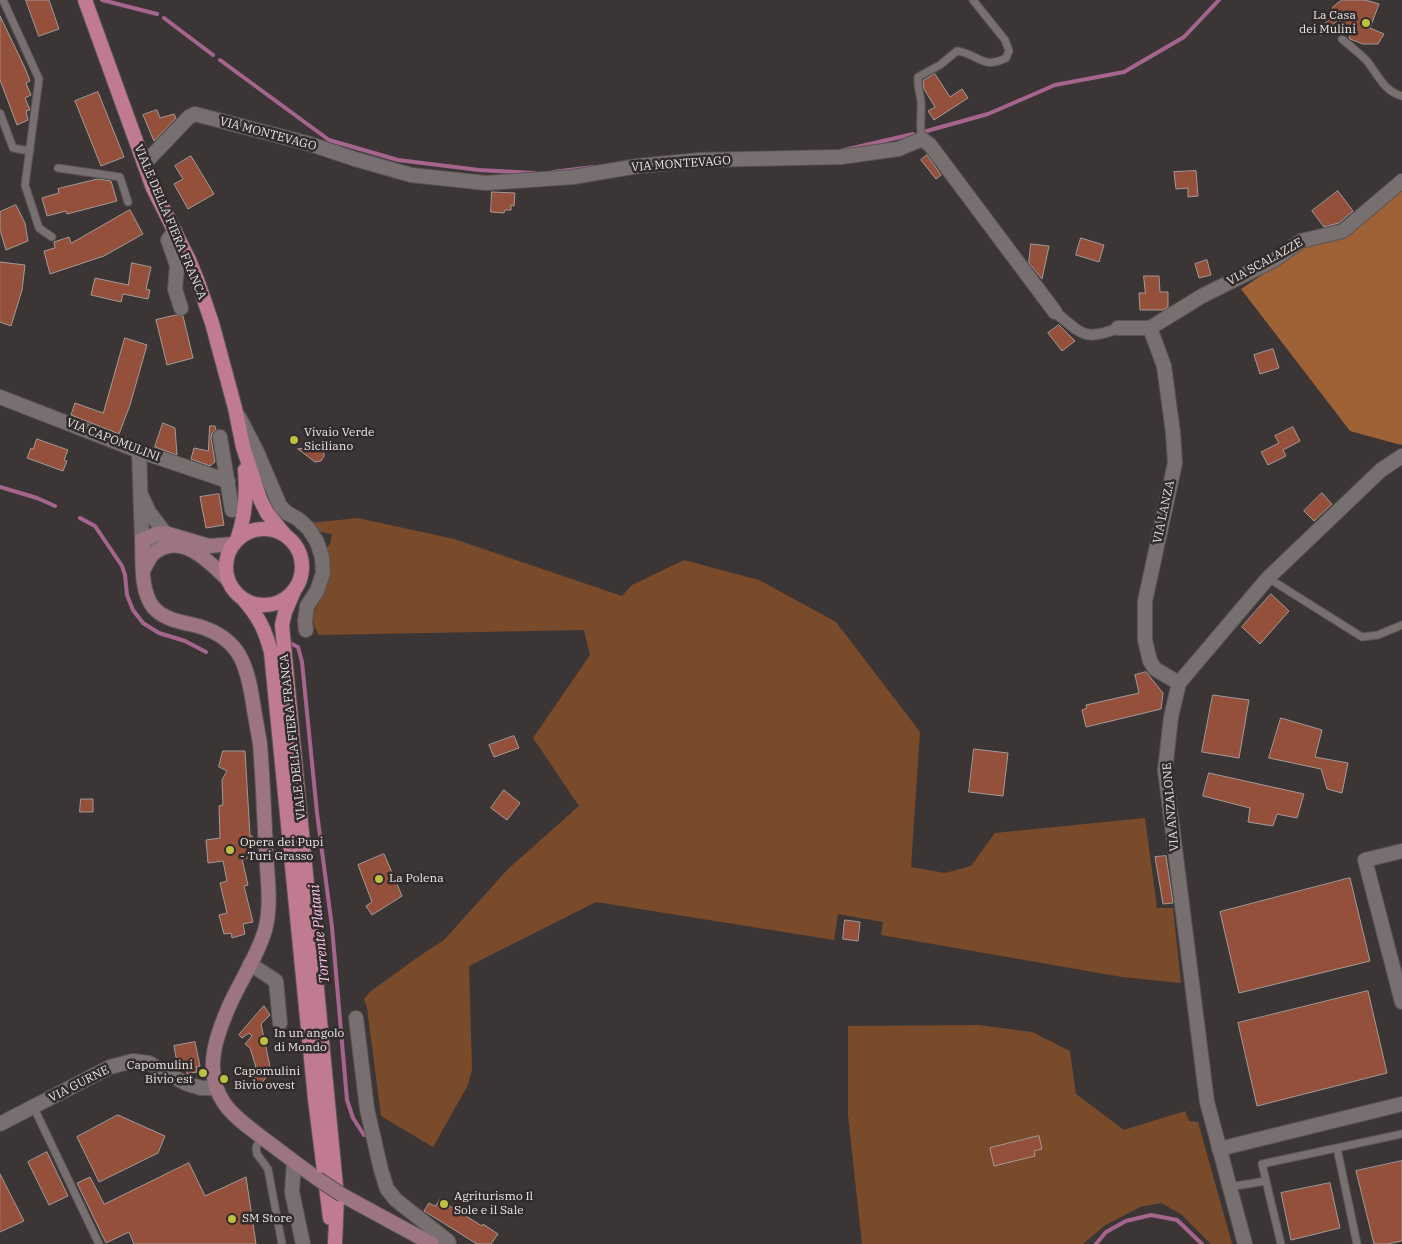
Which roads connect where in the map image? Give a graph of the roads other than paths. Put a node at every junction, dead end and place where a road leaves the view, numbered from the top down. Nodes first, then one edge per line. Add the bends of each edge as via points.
1 (3, 0) edge
2 (85, 0) edge
3 (973, 0) edge
4 (1342, 38) dead end
5 (1402, 96) edge
6 (0, 113) edge
7 (922, 139) junction
8 (30, 152) junction
9 (144, 164) junction
10 (58, 168) dead end
11 (1402, 181) edge
12 (128, 202) dead end
13 (175, 231) junction
14 (52, 236) dead end
15 (182, 308) dead end
16 (1055, 312) joint
17 (1118, 328) joint
18 (1150, 328) junction
19 (0, 396) edge
20 (235, 408) junction
21 (220, 436) dead end
22 (243, 447) junction
23 (139, 451) junction
24 (1402, 456) edge
25 (228, 481) junction
26 (140, 492) junction
27 (232, 510) dead end
28 (165, 533) junction
29 (285, 535) junction
30 (142, 540) junction
31 (235, 542) junction
32 (174, 545) junction
33 (144, 569) junction
34 (1268, 578) junction
35 (228, 580) junction
36 (294, 591) junction
37 (244, 600) junction
38 (1402, 625) edge
39 (306, 630) dead end
40 (1179, 683) junction
41 (1402, 851) edge
42 (250, 964) junction
43 (1402, 1002) edge
44 (356, 1018) dead end
45 (280, 1022) dead end
46 (216, 1088) junction
47 (1402, 1104) edge
48 (34, 1108) junction
49 (0, 1124) edge
50 (1402, 1134) edge
51 (261, 1136) junction
52 (1338, 1148) junction
53 (1219, 1149) junction
54 (294, 1162) junction
55 (1266, 1181) junction
56 (1229, 1187) junction
57 (99, 1244) edge
58 (282, 1244) edge
59 (303, 1244) edge
60 (335, 1244) edge
61 (432, 1244) edge
62 (449, 1244) edge
63 (1245, 1244) edge
64 (1281, 1244) edge
65 (1357, 1244) edge

1 - 8 lane via 40,78
2 - 9 main road, VIALE DELLA FIERA FRANCA
3 - 7 lane via 1005,40 1009,51 1006,58 996,64 957,51 918,77
4 - 5 lane via 1366,60 1380,81 1394,94
6 - 8 lane via 14,148
7 - 9 street, VIA MONTEVAGO via 898,149 841,157 700,160 573,177 486,183 410,175 310,144 195,114
7 - 16 street via 930,144
8 - 14 lane via 25,184 40,228
9 - 13 main road, VIALE DELLA FIERA FRANCA
10 - 12 lane via 120,177
11 - 18 street, VIA SCALAZZE via 1343,231 1301,241 1274,260 1202,296
13 - 15 street via 168,240 177,266 175,289
13 - 20 main road, VIALE DELLA FIERA FRANCA via 212,322
16 - 17 street via 1085,335 1100,335
17 - 18 street
18 - 40 street, VIA LANZA via 1164,366 1175,463 1145,601 1145,640 1155,669
19 - 23 street, VIA CAPOMULINI
20 - 22 main road, VIALE DELLA FIERA FRANCA
20 - 39 street via 280,506 309,529 320,550 323,573 307,606
21 - 25 street
22 - 29 main road via 260,499
22 - 31 main road via 246,500 242,526
23 - 25 street, VIA CAPOMULINI
23 - 26 street
24 - 34 street, VIA ANZALONE via 1381,470
25 - 27 street
26 - 28 street via 149,512
26 - 30 street
28 - 30 main road
28 - 31 main road via 209,546
29 - 31 main road via 260,529
29 - 36 main road via 297,547 302,563 300,580
30 - 32 street
30 - 33 main road
31 - 35 main road via 226,559
32 - 33 main road via 152,555
32 - 35 main road via 195,551
33 - 42 main road via 145,586 153,607 172,620 223,637 235,648 248,674 260,743 268,900 265,930
34 - 38 lane via 1362,637 1378,635
34 - 40 street, VIA ANZALONE
35 - 37 main road
36 - 37 main road via 285,600 268,605
36 - 60 main road, VIALE DELLA FIERA FRANCA via 282,625 337,1197
37 - 60 main road, VIALE DELLA FIERA FRANCA via 265,631 271,652 316,1099
40 - 53 street, VIA ANZALONE via 1165,770 1207,1102
41 - 43 street via 1365,860
42 - 45 street via 276,981
42 - 46 main road via 217,1033 213,1057
44 - 62 street via 367,1109 387,1189
46 - 48 street, VIA GURNE via 185,1083 149,1063 133,1061 110,1067
46 - 51 main road via 237,1118
47 - 53 street
48 - 49 street, VIA GURNE
48 - 57 lane
50 - 52 lane
51 - 54 main road
51 - 58 lane via 257,1154 268,1169
52 - 55 lane via 1262,1164
52 - 65 lane
53 - 56 street, VIA ANZALONE
54 - 59 street via 292,1192
54 - 61 main road, bridge via 342,1195
55 - 56 lane
55 - 64 lane
56 - 63 street, VIA ANZALONE

